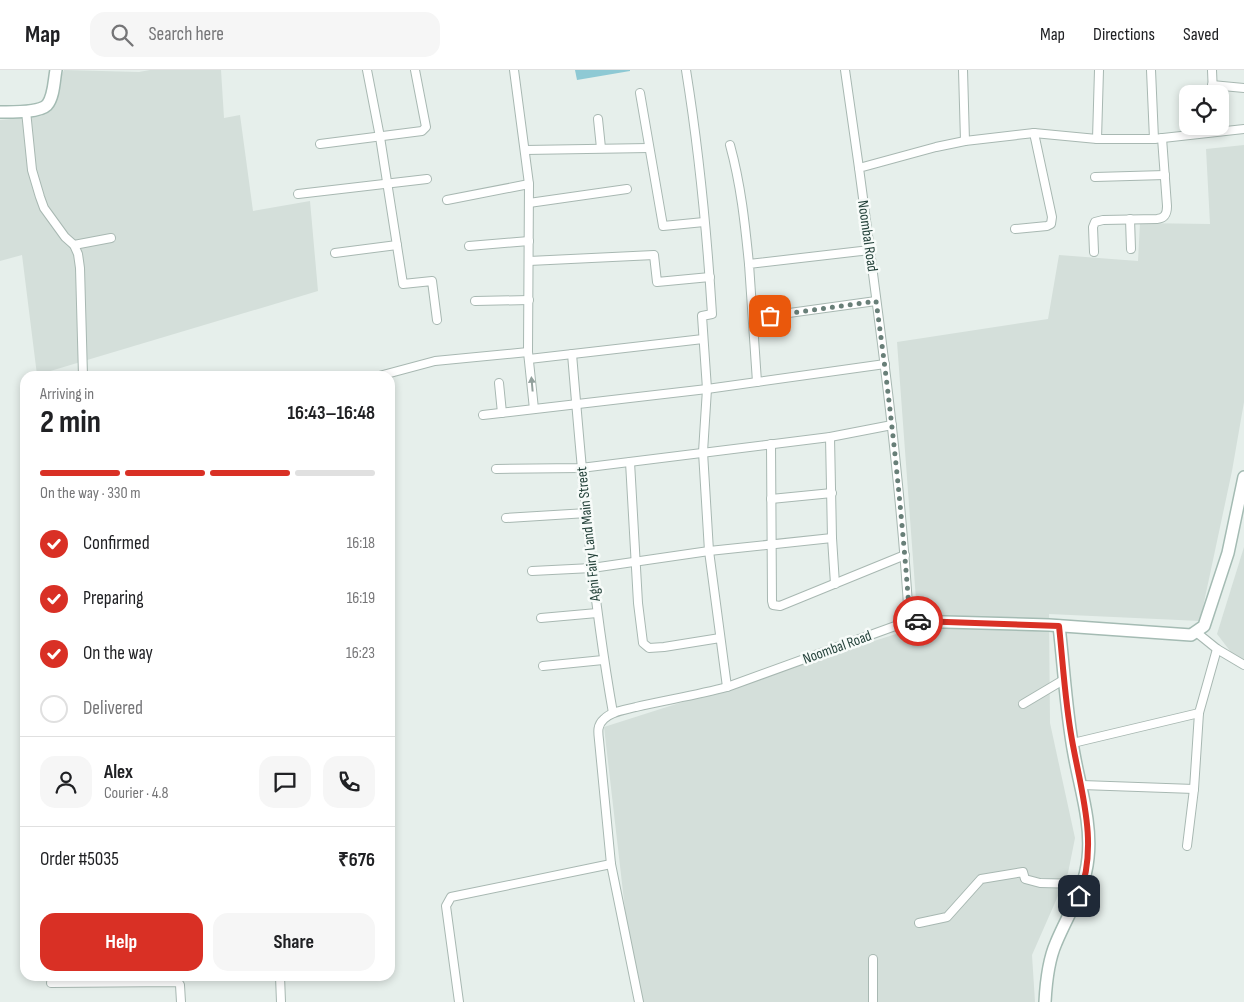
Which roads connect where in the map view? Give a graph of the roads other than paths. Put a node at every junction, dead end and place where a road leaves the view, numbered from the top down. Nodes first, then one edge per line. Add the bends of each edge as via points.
1 (56, 70) edge
2 (367, 70) edge
3 (415, 70) edge
4 (514, 70) edge
5 (686, 70) edge
6 (845, 70) edge
7 (963, 70) edge
8 (1099, 70) edge
9 (1150, 70) edge
10 (1212, 70) edge
11 (1212, 85) edge
12 (1244, 88) edge
13 (1229, 89) edge
14 (640, 93) dead end
15 (26, 111) junction
16 (0, 112) edge
17 (598, 119) dead end
18 (1244, 128) edge
19 (1229, 129) edge
20 (1034, 132) junction
21 (1180, 135) edge
22 (380, 137) junction
23 (1097, 138) junction
24 (1162, 138) junction
25 (1154, 139) junction
26 (965, 141) junction
27 (320, 144) dead end
28 (730, 145) dead end
29 (601, 148) junction
30 (649, 148) junction
31 (525, 150) junction
32 (859, 168) junction
33 (1165, 175) junction
34 (1095, 177) dead end
35 (427, 179) dead end
36 (388, 184) junction
37 (529, 184) junction
38 (627, 189) dead end
39 (298, 194) dead end
40 (447, 200) dead end
41 (529, 203) junction
42 (1130, 219) junction
43 (704, 222) junction
44 (1015, 229) dead end
45 (111, 238) dead end
46 (529, 241) junction
47 (74, 244) junction
48 (397, 245) junction
49 (469, 246) dead end
50 (1131, 249) dead end
51 (870, 250) junction
52 (1094, 252) dead end
53 (335, 253) dead end
54 (529, 261) junction
55 (749, 264) junction
56 (710, 277) junction
57 (529, 300) junction
58 (475, 301) dead end
59 (876, 301) junction
60 (752, 318) junction
61 (437, 320) dead end
62 (703, 339) junction
63 (572, 354) junction
64 (529, 356) junction
65 (885, 364) junction
66 (82, 371) edge
67 (395, 372) edge
68 (757, 382) junction
69 (500, 383) dead end
70 (707, 389) junction
71 (576, 404) junction
72 (534, 409) junction
73 (502, 413) junction
74 (483, 415) dead end
75 (892, 425) junction
76 (830, 437) junction
77 (770, 444) junction
78 (703, 452) junction
79 (630, 462) junction
80 (581, 468) junction
81 (496, 469) dead end
82 (1244, 477) edge
83 (832, 493) junction
84 (771, 499) junction
85 (587, 513) junction
86 (506, 518) dead end
87 (832, 538) junction
88 (772, 546) junction
89 (710, 551) junction
90 (905, 556) junction
91 (637, 562) junction
92 (592, 568) junction
93 (532, 571) dead end
94 (836, 584) junction
95 (597, 613) junction
96 (541, 618) dead end
97 (910, 621) junction
98 (1059, 626) junction
99 (1196, 632) junction
100 (720, 638) junction
101 (1217, 649) junction
102 (604, 660) junction
103 (1244, 665) edge
104 (543, 666) dead end
105 (1065, 678) junction
106 (727, 687) junction
107 (1023, 704) dead end
108 (613, 713) junction
109 (1199, 713) junction
110 (1072, 743) junction
111 (1082, 785) junction
112 (1194, 789) junction
113 (1187, 846) dead end
114 (611, 864) junction
115 (1083, 884) junction
116 (919, 923) dead end
117 (873, 959) dead end
118 (280, 981) edge
119 (51, 983) dead end
120 (181, 1002) edge
121 (281, 1002) edge
122 (459, 1002) edge
123 (639, 1002) edge
124 (873, 1002) edge
125 (1045, 1002) edge

1 - 15 street via 47,105
2 - 22 street
3 - 22 street via 426,128
4 - 31 street
5 - 43 street
6 - 32 street, Noombal Road
7 - 26 street
8 - 23 street
9 - 25 street
10 - 11 street
12 - 13 street
14 - 30 street
15 - 16 street
15 - 47 street via 32,170 40,197 44,208
17 - 29 street
18 - 19 street
20 - 23 street
20 - 26 street
20 - 44 street via 1052,221 1047,226
21 - 24 street
22 - 27 street
22 - 36 street
23 - 25 street
24 - 25 street
24 - 33 street
26 - 32 street
28 - 55 street via 739,177
29 - 30 street
29 - 31 street
30 - 43 street via 663,226
31 - 37 street
32 - 51 street, Noombal Road
33 - 34 street
33 - 42 street via 1166,215 1157,219
35 - 36 street
36 - 39 street
36 - 48 street
37 - 40 street
37 - 41 street
38 - 41 street
41 - 46 street
42 - 50 street
42 - 52 street via 1095,222
43 - 56 street
45 - 47 street
46 - 49 street
46 - 54 street
47 - 66 street via 80,268
48 - 53 street
48 - 61 street via 403,284 432,281
51 - 55 street
51 - 59 street, Noombal Road
54 - 56 street via 654,255 657,282
54 - 57 street
55 - 60 street
56 - 62 street via 712,314 702,316
57 - 58 street
57 - 64 street
59 - 60 street
59 - 65 street, Noombal Road
60 - 68 street
62 - 63 street
62 - 70 street
63 - 64 street
63 - 71 street, Agni Fairy Land Main Street
64 - 67 street via 435,361
72 -> 64 street
65 - 68 street
65 - 75 street, Noombal Road
68 - 70 street
69 - 73 street
70 - 71 street
70 - 78 street
71 - 72 street
71 - 80 street, Agni Fairy Land Main Street
72 - 73 street
73 - 74 street
75 - 76 street
75 - 90 street, Noombal Road
76 - 77 street
76 - 83 street
77 - 78 street
77 - 84 street
78 - 79 street
78 - 89 street
79 - 80 street
79 - 91 street
80 - 81 street
80 - 85 street, Agni Fairy Land Main Street
82 - 99 street via 1228,553 1204,626
83 - 84 street
83 - 87 street
84 - 88 street
85 - 86 street
85 - 92 street, Agni Fairy Land Main Street
87 - 88 street
87 - 94 street
88 - 89 street
88 - 94 street via 773,605 780,606
89 - 91 street
89 - 100 street
90 - 94 street
90 - 97 street, Noombal Road
91 - 92 street
91 - 100 street via 643,643 648,648
92 - 93 street
92 - 95 street, Agni Fairy Land Main Street
95 - 96 street
95 - 102 street, Agni Fairy Land Main Street
97 - 98 street
97 - 106 street, Noombal Road
98 - 99 street via 1191,635
98 - 105 street
99 - 101 street
100 - 106 street
101 - 103 street
101 - 109 street
102 - 104 street
102 - 108 street, Agni Fairy Land Main Street
105 - 107 street
105 - 110 street
106 - 108 street, Noombal Road
108 - 114 street via 598,727
109 - 110 street
109 - 112 street
110 - 111 street
111 - 112 street
111 - 115 street via 1089,847
112 - 113 street
114 - 122 street via 451,896 446,906
114 - 123 street
115 - 116 street via 1040,883 1025,879 1023,872 981,879 947,917
115 - 125 street via 1052,952
117 - 124 street
118 - 121 street
119 - 120 street via 178,982

